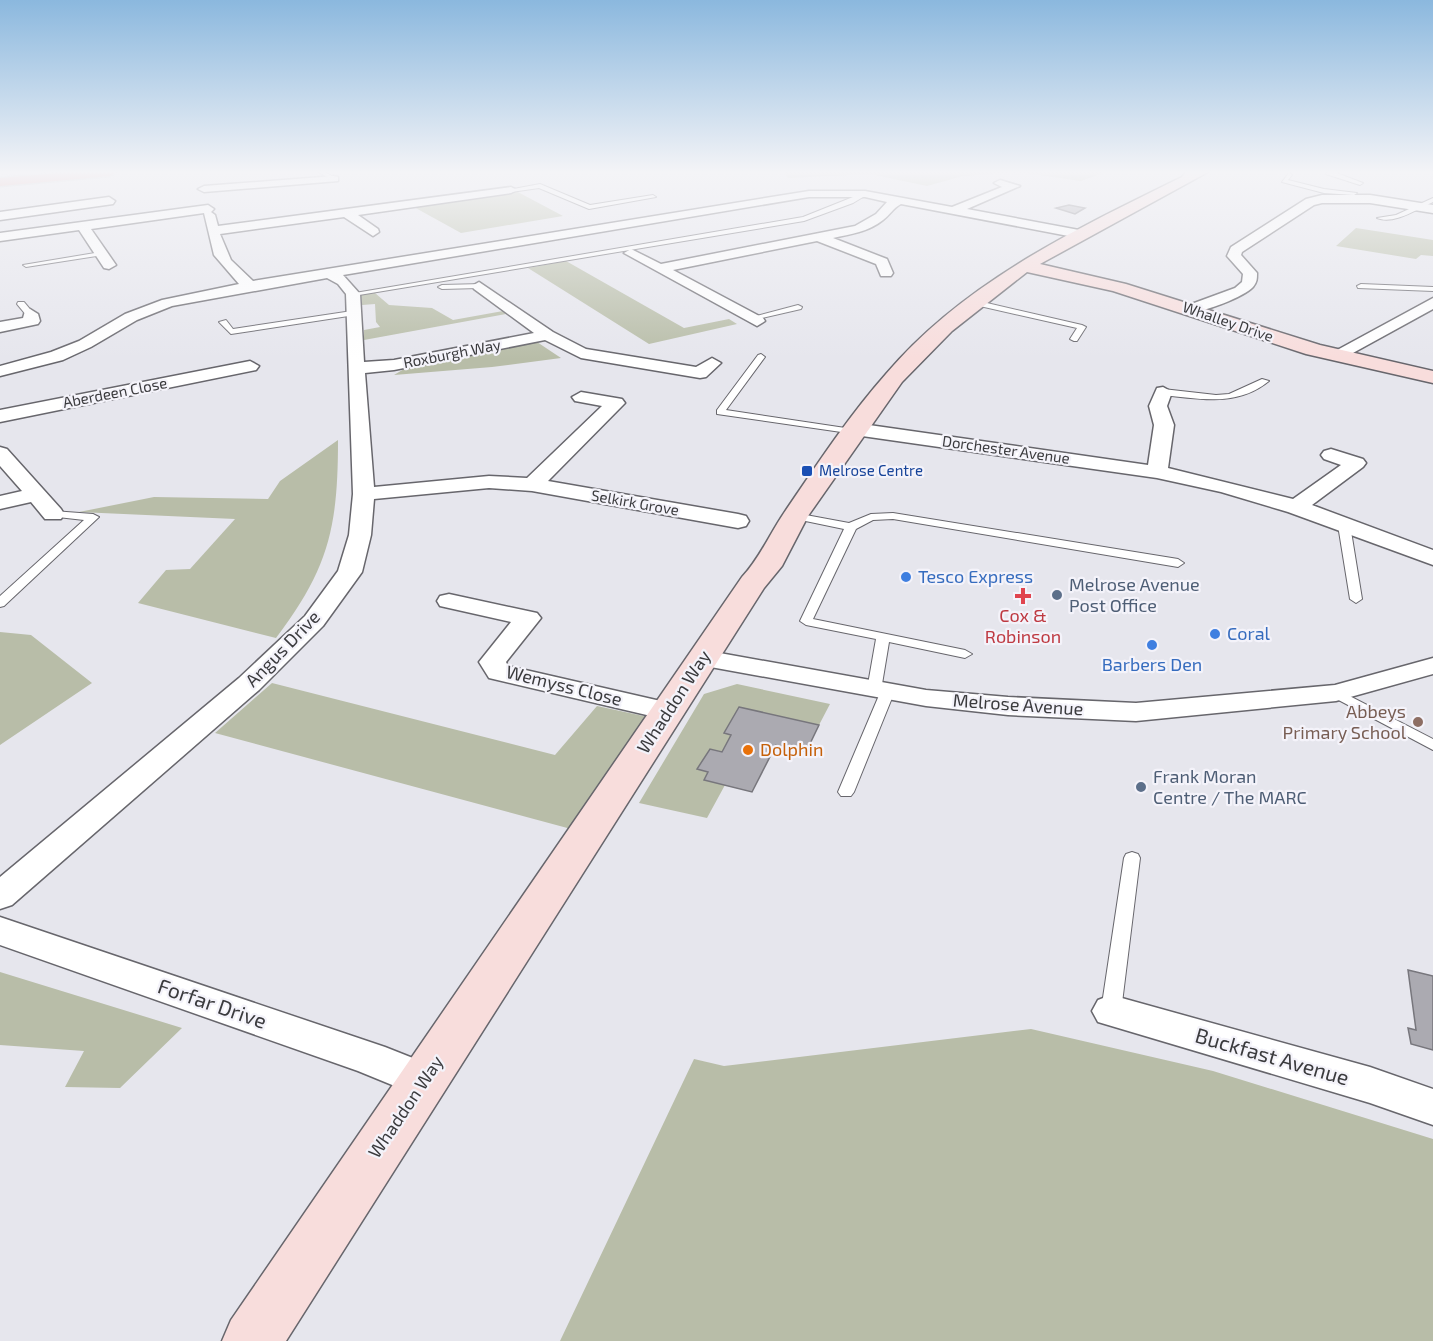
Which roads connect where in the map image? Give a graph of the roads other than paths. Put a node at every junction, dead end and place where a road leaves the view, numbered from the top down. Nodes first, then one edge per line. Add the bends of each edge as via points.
1 (88, 235) edge
2 (214, 235) edge
3 (567, 235) edge
4 (721, 235) edge
5 (835, 235) edge
6 (1078, 235) edge
7 (1260, 235) edge
8 (821, 238) junction
9 (631, 253) dead end
10 (105, 260) joint
11 (26, 265) dead end
12 (1024, 266) junction
13 (661, 268) junction
14 (886, 273) dead end
15 (331, 274) junction
16 (1361, 285) dead end
17 (250, 286) junction
18 (479, 286) joint
19 (436, 288) dead end
20 (1433, 289) edge
21 (974, 302) junction
22 (1433, 303) edge
23 (353, 304) junction
24 (798, 307) dead end
25 (26, 309) dead end
26 (1191, 309) junction
27 (755, 320) joint
28 (223, 322) dead end
29 (0, 327) edge
30 (547, 335) junction
31 (1074, 339) dead end
32 (1336, 355) junction
33 (761, 357) dead end
34 (712, 363) dead end
35 (250, 366) dead end
36 (357, 368) junction
37 (0, 371) edge
38 (1433, 377) edge
39 (1265, 381) dead end
40 (1162, 393) joint
41 (581, 398) dead end
42 (0, 416) edge
43 (853, 431) junction
44 (0, 453) edge
45 (1331, 454) dead end
46 (1157, 472) junction
47 (532, 485) junction
48 (35, 494) junction
49 (364, 494) junction
50 (0, 503) edge
51 (1296, 507) junction
52 (53, 514) joint
53 (795, 516) junction
54 (738, 521) dead end
55 (1344, 525) junction
56 (851, 527) junction
57 (1433, 558) edge
58 (1178, 563) dead end
59 (1356, 599) dead end
60 (449, 601) dead end
61 (0, 603) edge
62 (883, 639) junction
63 (965, 654) dead end
64 (703, 658) junction
65 (1433, 666) edge
66 (880, 691) junction
67 (1336, 693) junction
68 (668, 711) junction
69 (1433, 745) edge
70 (846, 792) dead end
71 (1132, 858) dead end
72 (0, 896) edge
73 (0, 931) edge
74 (1111, 1011) joint
75 (424, 1080) junction
76 (1433, 1107) edge
77 (252, 1341) edge

1 - 10 street
2 - 17 street via 226,266
3 - 15 street
4 - 23 lane
5 - 8 street
6 - 12 street, Whaddon Way
7 - 26 street via 1236,250 1234,256 1250,273 1249,283 1240,291
8 - 13 street
8 - 14 street via 882,262
9 - 13 street
10 - 11 lane
12 - 21 street, Whaddon Way
12 - 26 street, Whalley Drive via 1092,279
13 - 27 street
15 - 17 street
15 - 23 street via 342,281
16 - 20 lane
17 - 37 street via 167,303 131,317 57,357
18 - 19 lane
18 - 30 street
21 - 31 lane via 1082,327
21 - 43 street, Whaddon Way via 894,377
22 - 32 street
23 - 28 lane via 231,332
23 - 36 street, Angus Drive
24 - 27 lane
25 - 29 street via 32,321
26 - 32 street, Whalley Drive
30 - 34 street via 581,353 600,357 700,373
30 - 36 street, Roxburgh Way via 394,365
32 - 38 street, Whalley Drive
33 - 43 lane via 720,411
35 - 42 street, Aberdeen Close via 227,367
36 - 49 street, Angus Drive
39 - 40 lane via 1231,396 1216,398
40 - 46 street via 1158,406 1164,425
41 - 47 street via 616,404
43 - 46 street, Dorchester Avenue
43 - 53 street, Whaddon Way
44 - 48 street
45 - 51 street via 1356,464
46 - 51 street, Dorchester Avenue
47 - 49 street, Selkirk Grove via 489,482
47 - 54 street, Selkirk Grove
48 - 50 street
48 - 52 street
49 - 72 street, Angus Drive via 360,535 350,572 314,621 241,692
51 - 55 street, Dorchester Avenue
52 - 61 lane via 93,517
53 - 56 lane
53 - 64 street, Whaddon Way via 768,566 752,583
55 - 57 street, Dorchester Avenue
55 - 59 lane
56 - 58 lane via 863,518 893,516
56 - 62 lane via 806,621
60 - 68 street, Wemyss Close via 528,618 492,662 499,672
62 - 63 lane
62 - 66 lane
64 - 66 street, Melrose Avenue
64 - 68 street, Whaddon Way
65 - 67 street, Melrose Avenue
66 - 67 street, Melrose Avenue via 1008,706 1136,712
66 - 70 lane
67 - 69 lane
68 - 75 street, Whaddon Way
71 - 74 lane
73 - 75 street, Forfar Drive
74 - 76 street, Buckfast Avenue via 1370,1085
75 - 77 street, Whaddon Way

